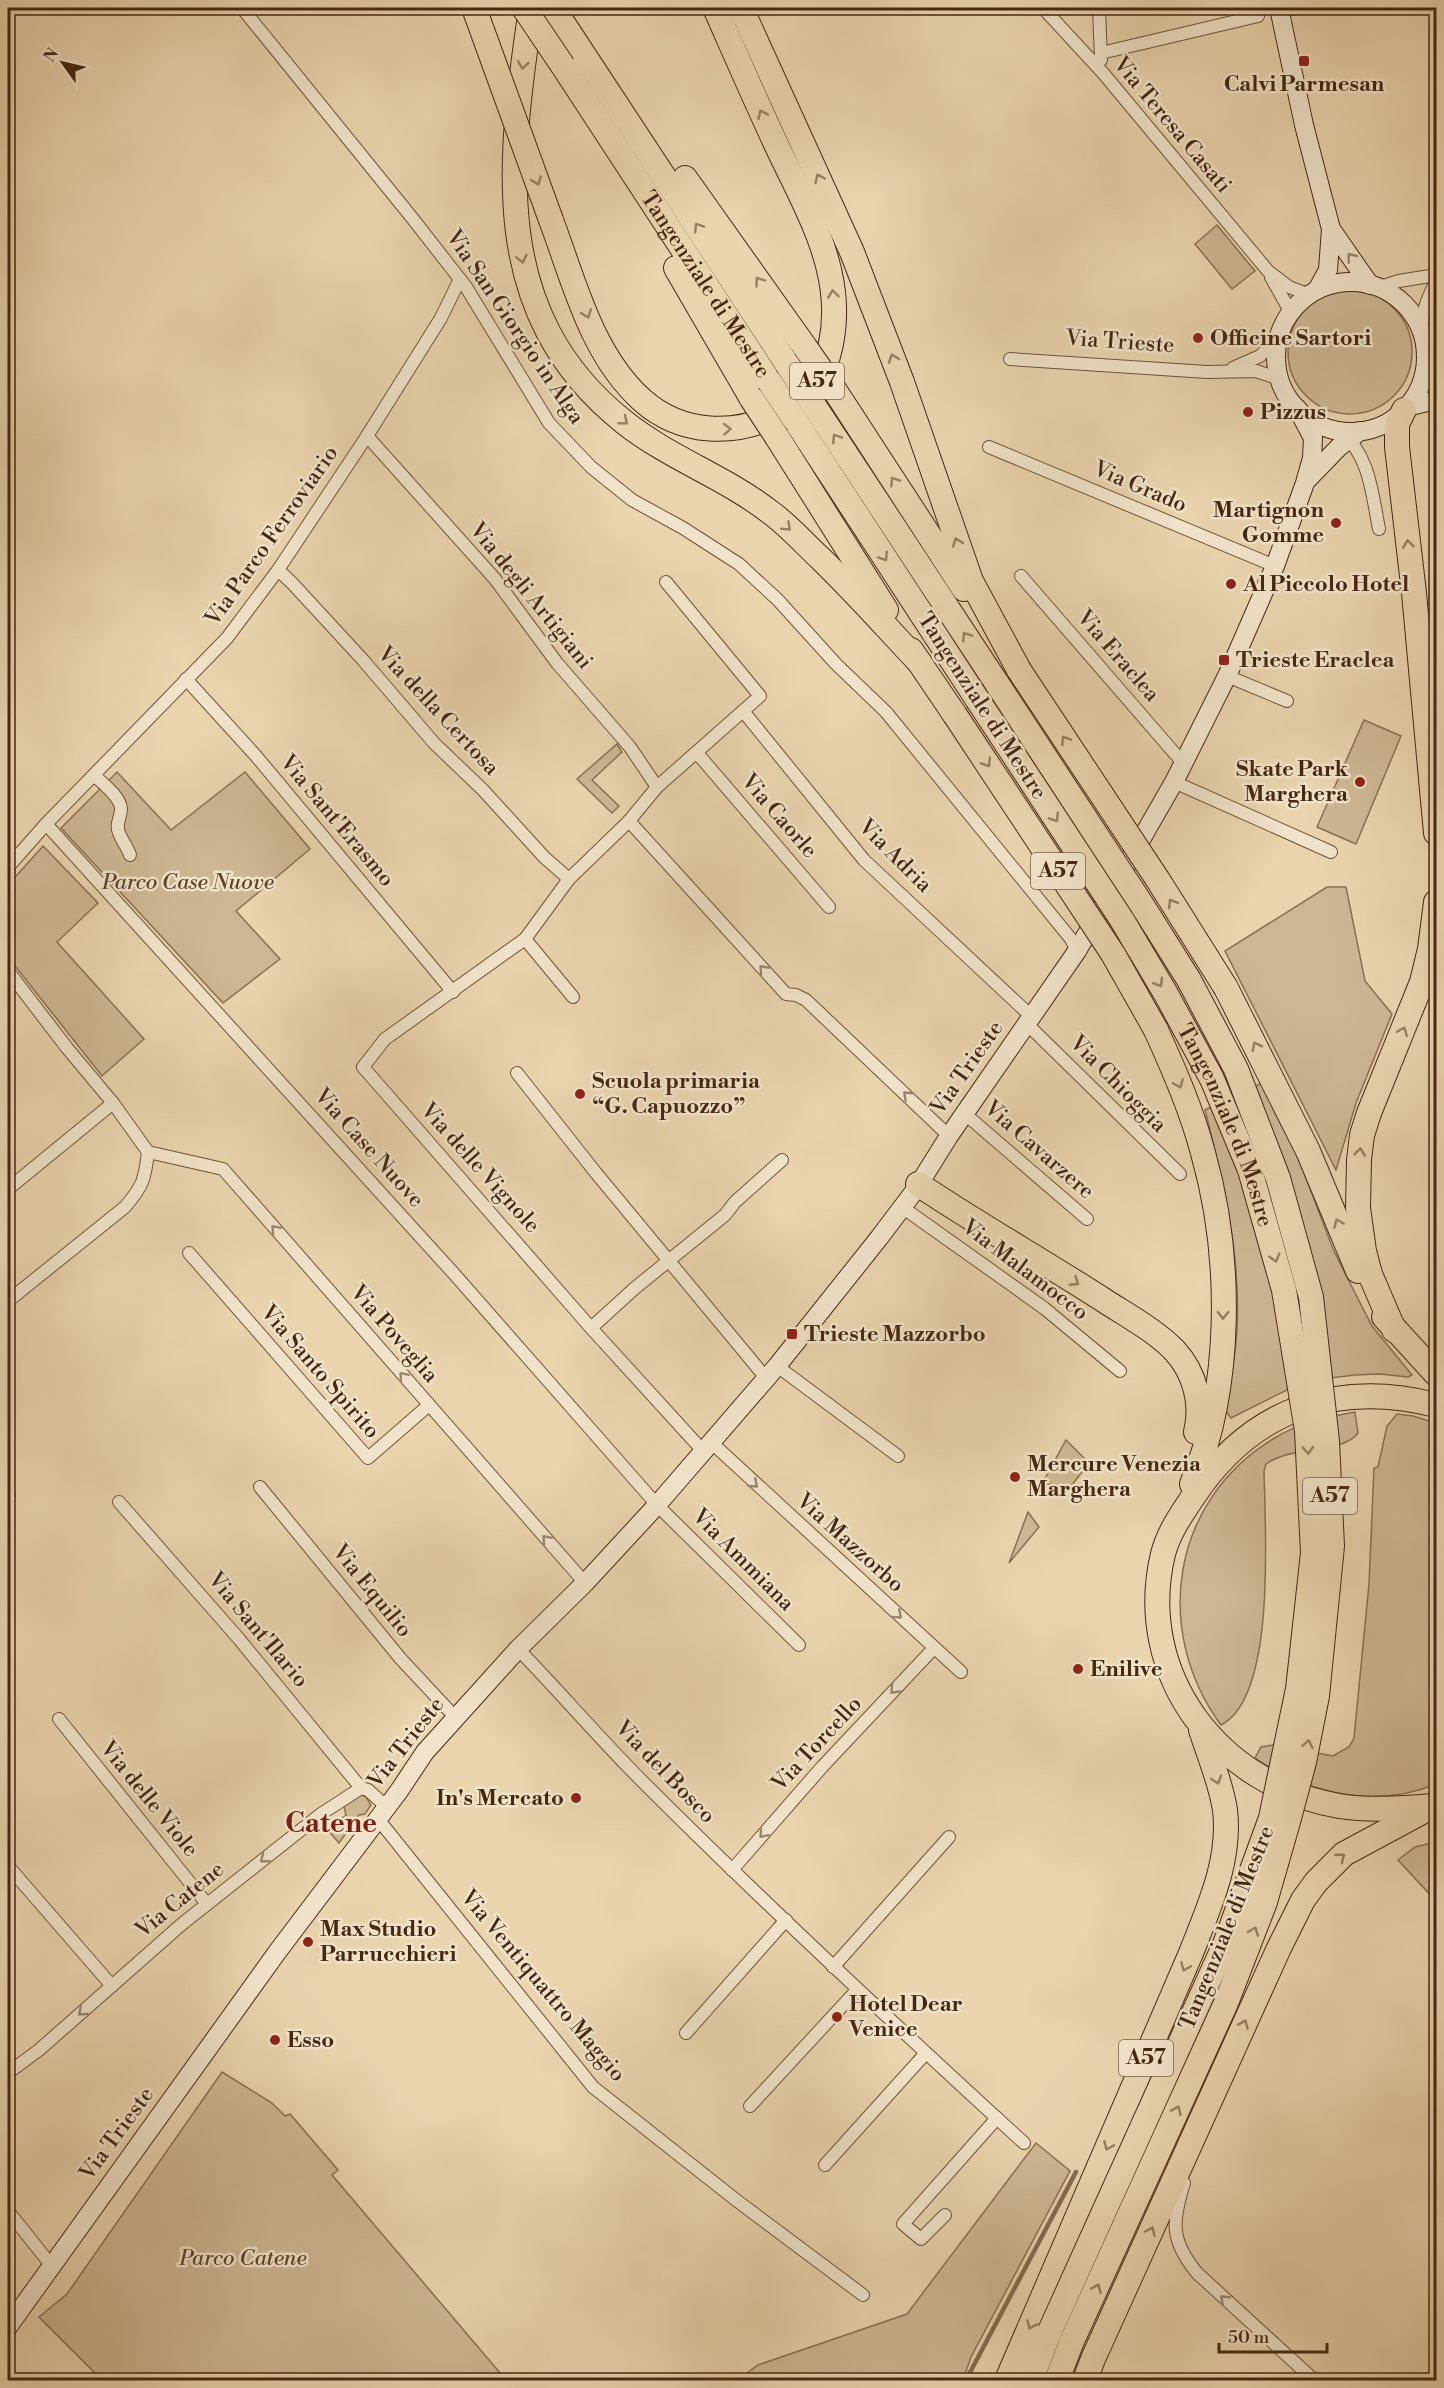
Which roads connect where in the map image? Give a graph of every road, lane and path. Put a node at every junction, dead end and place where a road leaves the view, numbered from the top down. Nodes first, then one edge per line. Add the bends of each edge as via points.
1 (242, 8) edge
2 (474, 8) edge
3 (524, 8) edge
4 (531, 8) edge
5 (715, 8) edge
6 (741, 8) edge
7 (1043, 8) edge
8 (1099, 8) edge
9 (1285, 9) edge
10 (1258, 16) dead end
11 (563, 18) edge
12 (1101, 53) junction
13 (1103, 73) junction
14 (582, 93) junction
15 (1330, 229) junction
16 (1268, 271) junction
17 (1437, 275) edge
18 (460, 279) junction
19 (1437, 281) edge
20 (1375, 286) junction
21 (1313, 293) junction
22 (1291, 313) junction
23 (1427, 337) edge
24 (1279, 338) junction
25 (1010, 359) dead end
26 (1227, 371) junction
27 (1280, 379) junction
28 (1437, 400) edge
29 (1297, 408) junction
30 (1405, 409) junction
31 (1350, 433) junction
32 (368, 436) junction
33 (989, 447) dead end
34 (1305, 483) junction
35 (1379, 529) dead end
36 (1275, 566) junction
37 (278, 570) junction
38 (1022, 576) dead end
39 (666, 582) dead end
40 (920, 663) junction
41 (1019, 670) junction
42 (1227, 676) junction
43 (186, 679) junction
44 (1287, 701) dead end
45 (743, 711) junction
46 (697, 753) junction
47 (1183, 764) junction
48 (94, 775) junction
49 (1174, 782) junction
50 (657, 787) junction
51 (629, 820) junction
52 (46, 824) junction
53 (1437, 832) edge
54 (1331, 852) dead end
55 (129, 855) dead end
56 (8, 867) edge
57 (569, 879) junction
58 (1437, 902) edge
59 (829, 907) dead end
60 (525, 939) junction
61 (1077, 951) junction
62 (8, 971) edge
63 (453, 992) junction
64 (573, 997) dead end
65 (1029, 1020) junction
66 (516, 1073) dead end
67 (113, 1103) junction
68 (965, 1114) junction
69 (949, 1136) junction
70 (148, 1152) junction
71 (782, 1160) dead end
72 (1180, 1174) dead end
73 (918, 1184) junction
74 (8, 1189) edge
75 (902, 1207) junction
76 (1087, 1218) dead end
77 (189, 1253) dead end
78 (669, 1262) junction
79 (8, 1301) edge
80 (591, 1328) junction
81 (1394, 1330) junction
82 (1120, 1371) dead end
83 (771, 1372) junction
84 (1437, 1374) edge
85 (429, 1405) junction
86 (1437, 1405) edge
87 (708, 1448) junction
88 (898, 1456) dead end
89 (260, 1488) dead end
90 (119, 1502) dead end
91 (657, 1505) junction
92 (1176, 1523) junction
93 (585, 1583) junction
94 (800, 1645) dead end
95 (934, 1648) junction
96 (518, 1649) junction
97 (961, 1672) dead end
98 (455, 1717) junction
99 (59, 1719) dead end
100 (1199, 1725) junction
101 (362, 1788) junction
102 (1435, 1805) edge
103 (382, 1813) junction
104 (949, 1837) dead end
105 (8, 1866) edge
106 (732, 1870) junction
107 (207, 1905) junction
108 (786, 1920) junction
109 (833, 1967) junction
110 (112, 1986) junction
111 (857, 1990) junction
112 (686, 2033) dead end
113 (926, 2053) junction
114 (8, 2073) edge
115 (1220, 2077) junction
116 (750, 2106) dead end
117 (997, 2118) junction
118 (1024, 2144) dead end
119 (825, 2165) dead end
120 (8, 2211) edge
121 (945, 2215) dead end
122 (51, 2265) junction
123 (863, 2295) dead end
124 (8, 2327) edge
125 (1006, 2380) edge
126 (1031, 2380) edge
127 (1057, 2380) edge
128 (1085, 2380) edge
129 (1314, 2380) edge

1 - 18 street, Via San Giorgio in Alga
2 -> 5 highway, A57, bridge via 603,350 635,393 655,409 706,429 746,427 763,421 792,405 814,385 824,368 834,304 829,272 806,207
3 - 14 highway, Tangenziale di Mestre / A57, bridge
4 -> 40 highway via 514,147 514,196 523,265 556,344 591,392 623,422 770,512 855,593
41 -> 6 highway via 971,581 852,252
7 - 13 street, Via Teresa Casati
8 - 12 street
9 - 15 street via 1302,115
10 - 12 street
41 -> 11 highway, A57, bridge via 805,346 698,197 605,57
127 -> 11 highway, Tangenziale di Mestre / A57, bridge via 1226,2003 1269,1891 1304,1762 1317,1696 1332,1546 1328,1453 1311,1297 1278,1178 1236,1069 1189,980
12 - 13 street
13 - 16 street, Via Teresa Casati
14 - 40 highway, A57, bridge via 592,133 697,301 752,399
14 -> 126 highway, Tangenziale di Mestre / A57, bridge via 1122,920 1166,994 1212,1079 1250,1170 1284,1290 1307,1431 1312,1542 1298,1689 1270,1818 1225,1944
20 -> 15 street
15 - 21 street via 1328,270
16 - 21 street via 1288,287
16 - 22 street
17 - 20 street
18 - 32 street, Via Parco Ferroviario via 441,318
18 - 61 street, Via San Giorgio in Alga via 549,423 591,467 632,500 739,564 778,600 886,712
19 - 23 street via 1421,318
20 - 21 street via 1345,282
20 - 23 street via 1403,303
21 - 22 street
22 - 24 street
23 - 30 street via 1423,376
24 - 26 street, Via Trieste via 1260,356
24 - 27 street
25 - 26 street, Via Trieste
26 - 27 street, Via Trieste via 1260,371
27 - 29 street
28 - 30 street
29 - 31 street via 1315,422
29 - 34 street, Via Trieste via 1312,438 1312,458
30 - 31 street via 1387,422
53 -> 30 highway via 1396,447 1397,424
31 - 34 street, Via Trieste
31 - 35 street via 1365,464
32 - 37 street, Via Parco Ferroviario
32 - 50 street, Via degli Artigiani via 495,579 557,663 630,747
33 - 36 street, Via Grado
34 - 36 street, Via Trieste
36 - 42 street, Via Trieste
37 - 43 street, Via Parco Ferroviario via 228,638
37 - 57 street, Via della Certosa via 434,743
38 - 47 street, Via Eraclea
39 - 45 street, Via delle Vignole via 759,696
40 -> 92 highway, A57, bridge via 1113,954 1156,1030 1204,1154 1216,1220 1222,1344 1203,1457
81 -> 41 highway, bridge via 1365,1289 1308,1150 1226,988
42 - 44 street
42 - 47 street, Via Trieste
43 - 48 street, Via Parco Ferroviario
43 - 63 street, Via Sant'Erasmo via 256,756
45 - 46 street, Via delle Vignole
45 - 65 street, Via Adria via 864,860
46 - 50 street, Via delle Vignole
46 - 59 street, Via Caorle
47 - 49 street, Via Trieste
48 - 52 street, Via Parco Ferroviario
48 - 55 street via 118,799 118,832
49 - 54 street
49 - 61 street, Via Trieste
50 - 51 street, Via delle Vignole
51 - 57 street, Via delle Vignole
69 -> 51 street via 806,1000 786,994
52 - 56 street, Via Parco Ferroviario
52 - 91 street, Via Case Nuove via 456,1276
57 - 60 street, Via delle Vignole
81 -> 58 highway via 1364,1251 1358,1208 1359,1160 1369,1113 1422,982
60 - 63 street, Via delle Vignole
60 - 64 street
61 - 65 street, Via Trieste
62 - 67 street
63 - 80 street, Via delle Vignole via 385,1039 363,1067
65 - 68 street, Via Trieste
65 - 72 street, Via Chioggia
66 - 78 street
67 - 70 street
67 - 74 street
68 - 69 street, Via Trieste
68 - 76 street, Via Cavarzere
69 - 73 street, Via Trieste
70 - 79 street via 145,1178 125,1207
85 -> 70 street, Via Poveglia via 223,1169
71 - 78 street
73 - 75 street, Via Trieste
73 -> 92 highway via 1134,1320 1180,1357 1196,1388 1199,1416 1172,1504
75 - 82 street, Via Malamocco via 1044,1308
75 - 83 street, Via Trieste
77 - 85 street, Via Santo Spirito via 368,1458
78 - 80 street
78 - 83 street
80 - 87 street, Via delle Vignole
81 - 84 highway
83 - 87 street, Via Trieste
83 - 88 street
93 -> 85 street, Via Poveglia
86 - 92 highway via 1397,1396 1353,1395 1286,1413 1234,1448 1201,1485
87 - 91 street, Via Trieste
87 -> 95 street, Via Mazzorbo
89 - 98 street, Via Equilio via 400,1658
90 - 101 street, Via Sant'Ilario
91 - 93 street, Via Trieste
91 - 94 street, Via Ammiana
92 - 100 highway via 1164,1552 1158,1586 1161,1633 1173,1679
93 - 96 street, Via Trieste
95 - 97 street, Via Mazzorbo
95 -> 106 street, Via Torcello
96 - 98 street, Via Trieste
96 - 106 street, Via del Bosco
98 - 103 street, Via Trieste
99 - 107 street, Via delle Viole
100 - 102 highway via 1253,1772 1290,1792 1361,1809
100 -> 125 highway, A57 via 1225,1810 1224,1855 1218,1881 1191,1953
101 - 103 street via 368,1790
101 -> 107 street, Via Catene via 321,1814
115 -> 102 highway via 1293,1919 1316,1882 1344,1854
103 - 122 street, Via Trieste
103 - 123 street, Via Ventiquattro Maggio via 593,2087
104 - 109 street
105 - 110 street
106 - 108 street, Via del Bosco
107 - 110 street, Via Catene
108 - 109 street, Via del Bosco
108 - 112 street
109 - 111 street, Via del Bosco
110 -> 114 street, Via Catene
111 - 113 street, Via del Bosco
111 - 116 street
113 - 117 street, Via del Bosco
113 - 119 street
128 -> 115 highway
129 -> 115 street via 1197,2273 1183,2256 1178,2242 1177,2205
117 - 118 street, Via del Bosco
117 - 121 street via 903,2224 921,2239
120 - 122 street
122 - 124 street, Via Trieste

